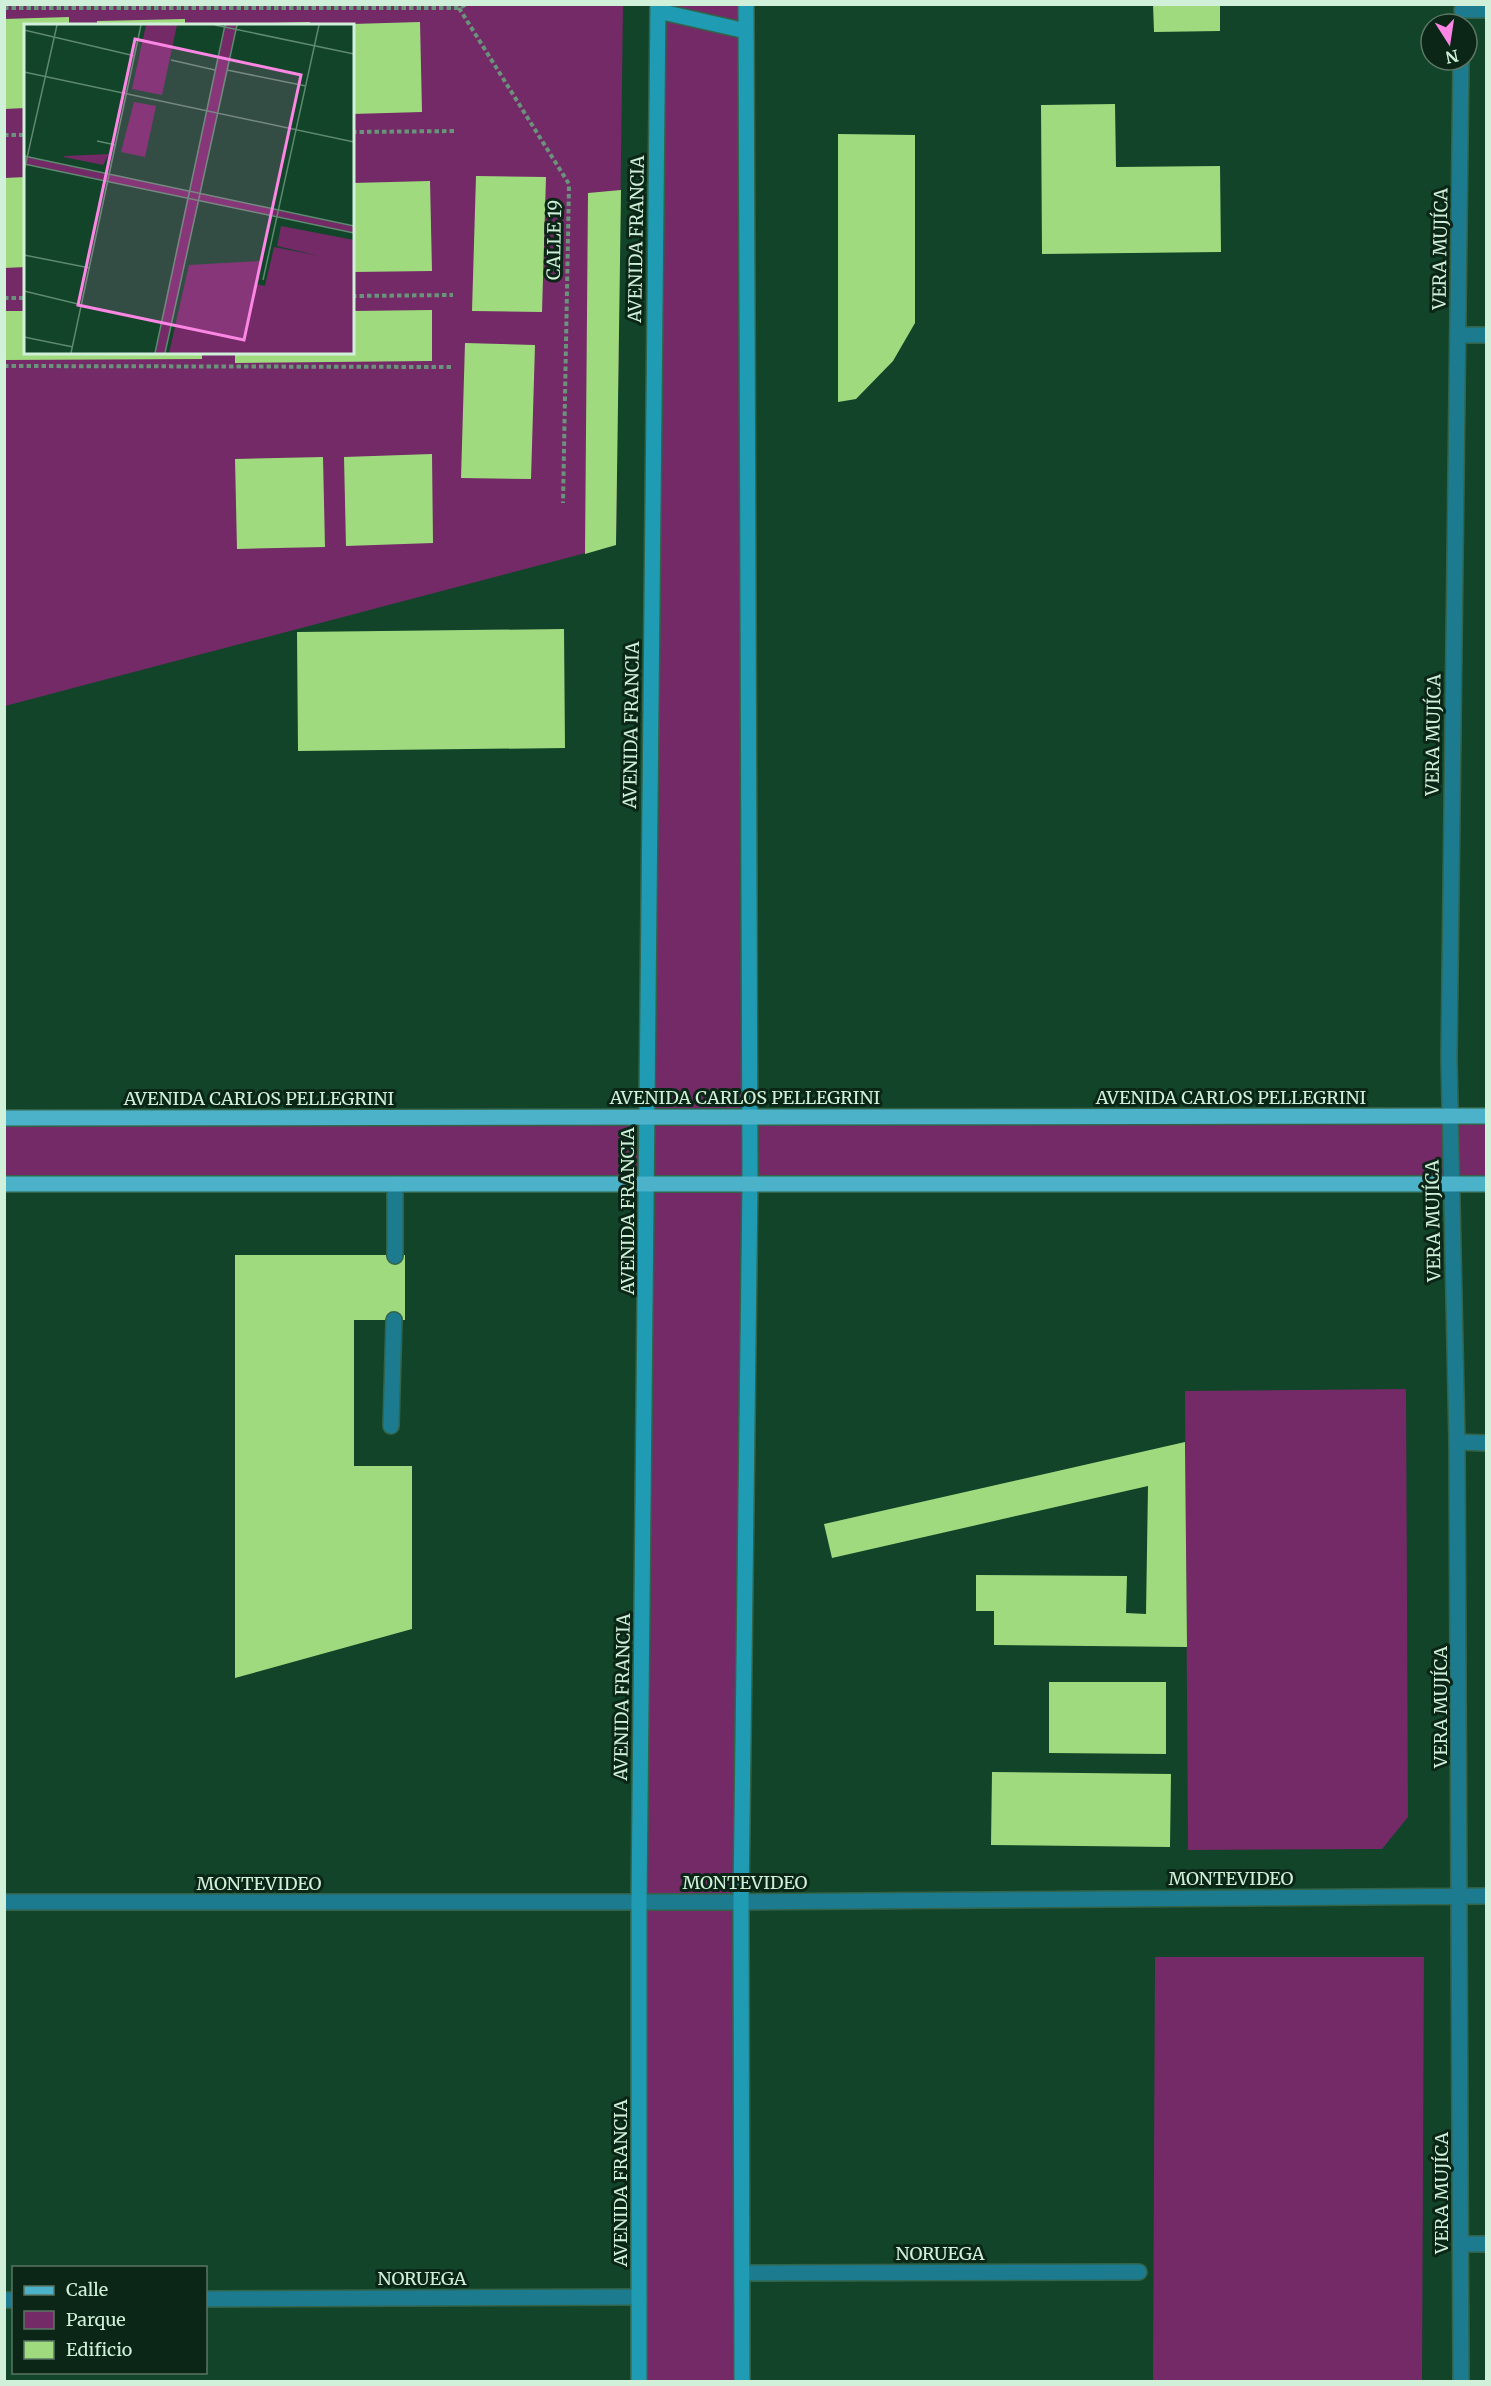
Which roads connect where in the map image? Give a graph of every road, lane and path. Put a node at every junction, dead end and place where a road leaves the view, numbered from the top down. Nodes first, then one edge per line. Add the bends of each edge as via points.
1 (467, 4) edge
2 (746, 4) edge
3 (4, 8) edge
4 (459, 8) junction
5 (658, 8) edge
6 (1486, 10) edge
7 (1470, 12) edge
8 (746, 31) junction
9 (1461, 72) edge
10 (457, 131) dead end
11 (354, 132) edge
12 (4, 135) edge
13 (24, 135) edge
14 (453, 295) dead end
15 (354, 296) edge
16 (4, 298) edge
17 (24, 298) edge
18 (1458, 335) junction
19 (1486, 335) edge
20 (4, 366) edge
21 (452, 367) dead end
22 (563, 503) dead end
23 (749, 1116) junction
24 (1451, 1116) junction
25 (1486, 1116) edge
26 (647, 1117) junction
27 (4, 1118) edge
28 (4, 1184) edge
29 (395, 1184) junction
30 (648, 1184) junction
31 (750, 1184) junction
32 (1451, 1184) junction
33 (1486, 1184) edge
34 (395, 1256) dead end
35 (394, 1320) dead end
36 (391, 1426) dead end
37 (1457, 1442) junction
38 (1486, 1443) edge
39 (1461, 1896) junction
40 (1486, 1896) edge
41 (4, 1902) edge
42 (639, 1902) junction
43 (741, 1902) junction
44 (1461, 2244) junction
45 (1486, 2244) edge
46 (1138, 2272) dead end
47 (742, 2273) junction
48 (639, 2297) junction
49 (207, 2299) edge
50 (639, 2382) edge
51 (742, 2382) edge
52 (1461, 2382) edge

1 - 4 path
2 - 8 main road
3 - 4 path
4 - 22 path, CALLE 19 via 569,184
5 - 8 main road
5 - 26 main road, AVENIDA FRANCIA
6 - 7 street
8 - 23 main road
9 - 18 street, VERA MUJÍCA
10 - 11 path
12 - 13 path
14 - 15 path
16 - 17 path
18 - 19 street
18 - 24 street, VERA MUJÍCA
20 - 21 path
23 - 24 main road, AVENIDA CARLOS PELLEGRINI
23 - 26 main road, AVENIDA CARLOS PELLEGRINI
23 - 31 main road
24 - 25 main road, AVENIDA CARLOS PELLEGRINI
24 - 32 street, VERA MUJÍCA
26 - 27 main road, AVENIDA CARLOS PELLEGRINI
26 - 30 main road, AVENIDA FRANCIA
28 - 29 main road
29 - 30 main road
29 - 34 street
30 - 31 main road
30 - 42 main road, AVENIDA FRANCIA
31 - 32 main road
31 - 43 main road
32 - 33 main road
32 - 37 street, VERA MUJÍCA
35 - 36 street
37 - 38 street
37 - 39 street, VERA MUJÍCA
39 - 40 street, MONTEVIDEO
39 - 43 street, MONTEVIDEO
39 - 44 street, VERA MUJÍCA
41 - 42 street, MONTEVIDEO
42 - 43 street, MONTEVIDEO
42 - 48 main road, AVENIDA FRANCIA
43 - 47 main road
44 - 45 street
44 - 52 street, VERA MUJÍCA
46 - 47 street, NORUEGA
47 - 51 main road
48 - 49 street, NORUEGA
48 - 50 main road, AVENIDA FRANCIA

